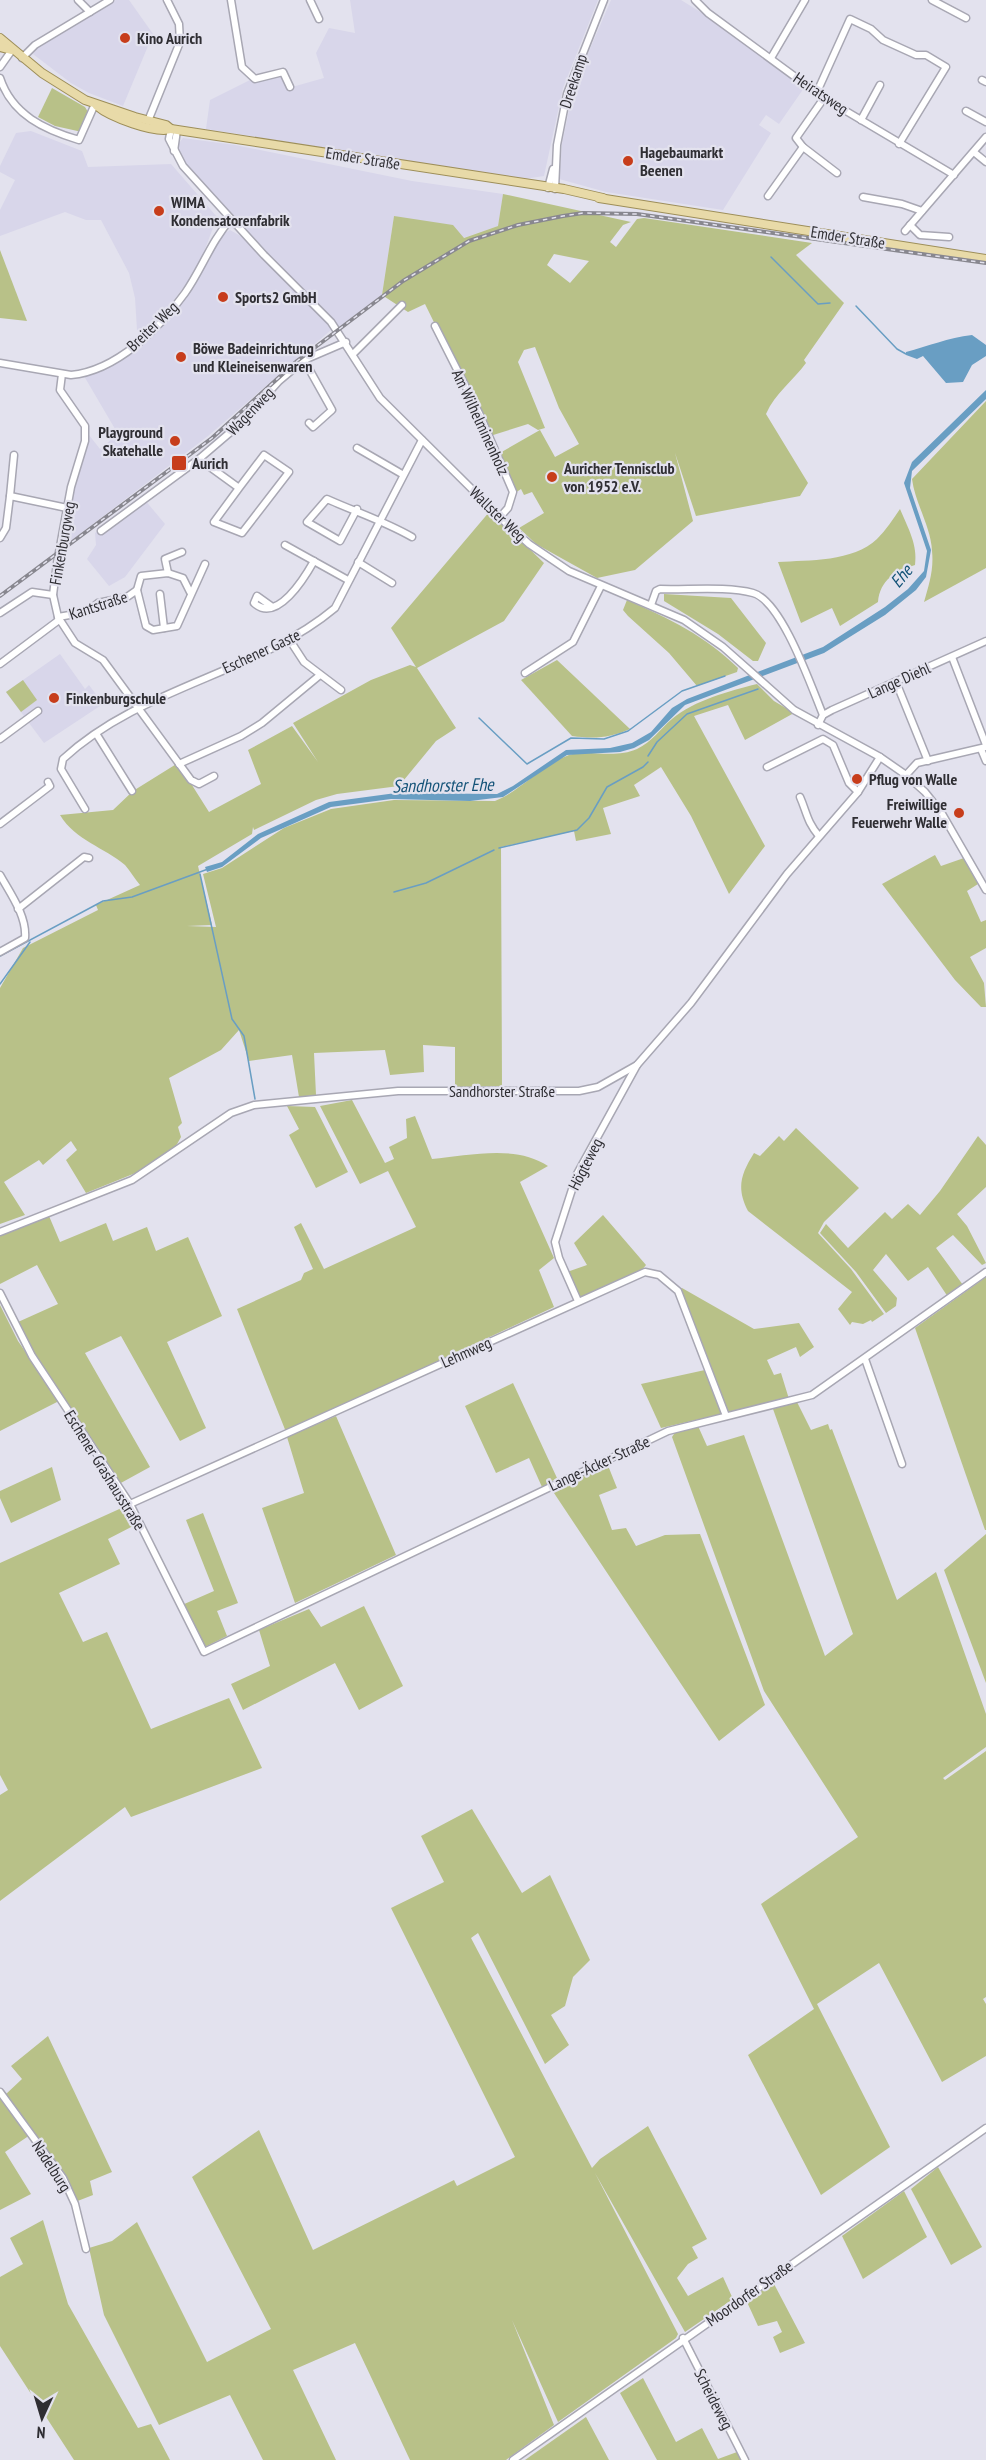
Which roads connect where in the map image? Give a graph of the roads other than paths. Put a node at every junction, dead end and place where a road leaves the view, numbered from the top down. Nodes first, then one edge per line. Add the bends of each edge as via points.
1 (78, 0) edge
2 (110, 0) edge
3 (166, 0) edge
4 (231, 0) edge
5 (310, 0) edge
6 (604, 0) edge
7 (694, 0) edge
8 (805, 0) edge
9 (932, 0) edge
10 (90, 12) junction
11 (966, 18) dead end
12 (320, 19) dead end
13 (0, 38) edge
14 (0, 46) edge
15 (12, 50) junction
16 (22, 58) junction
17 (771, 58) junction
18 (0, 67) edge
19 (0, 78) edge
20 (880, 86) dead end
21 (290, 87) dead end
22 (817, 92) junction
23 (824, 98) junction
24 (95, 104) junction
25 (966, 111) dead end
26 (861, 120) junction
27 (148, 121) junction
28 (986, 122) edge
29 (174, 129) junction
30 (986, 137) edge
31 (899, 144) junction
32 (803, 147) junction
33 (975, 153) junction
34 (986, 162) edge
35 (837, 173) dead end
36 (954, 176) junction
37 (551, 189) junction
38 (768, 196) dead end
39 (863, 197) dead end
40 (922, 210) junction
41 (231, 219) junction
42 (910, 225) junction
43 (905, 231) dead end
44 (949, 237) dead end
45 (986, 259) edge
46 (402, 305) dead end
47 (435, 326) dead end
48 (346, 342) junction
49 (353, 354) junction
50 (304, 360) junction
51 (0, 363) edge
52 (62, 374) junction
53 (309, 423) dead end
54 (422, 440) junction
55 (357, 448) dead end
56 (14, 455) dead end
57 (199, 459) junction
58 (402, 474) junction
59 (239, 488) junction
60 (10, 496) junction
61 (67, 508) junction
62 (357, 509) junction
63 (500, 517) junction
64 (380, 519) junction
65 (101, 531) dead end
66 (412, 537) dead end
67 (0, 538) edge
68 (285, 545) dead end
69 (182, 552) dead end
70 (314, 561) junction
71 (358, 562) junction
72 (205, 564) dead end
73 (168, 573) junction
74 (348, 580) junction
75 (392, 583) dead end
76 (601, 586) junction
77 (137, 590) junction
78 (190, 592) junction
79 (160, 594) dead end
80 (53, 596) junction
81 (651, 605) junction
82 (271, 606) dead end
83 (0, 613) edge
84 (58, 619) junction
85 (164, 628) junction
86 (289, 639) junction
87 (986, 641) edge
88 (952, 657) junction
89 (0, 664) edge
90 (525, 673) dead end
91 (320, 675) junction
92 (896, 682) junction
93 (341, 690) dead end
94 (136, 708) junction
95 (38, 711) dead end
96 (823, 715) junction
97 (818, 725) junction
98 (97, 735) junction
99 (0, 739) edge
100 (984, 747) edge
101 (880, 757) junction
102 (928, 760) junction
103 (986, 761) edge
104 (179, 764) junction
105 (767, 767) dead end
106 (906, 775) junction
107 (214, 776) dead end
108 (48, 782) dead end
109 (132, 791) dead end
110 (858, 792) junction
111 (800, 797) dead end
112 (85, 810) dead end
113 (0, 824) edge
114 (819, 836) junction
115 (90, 858) dead end
116 (0, 875) edge
117 (986, 890) edge
118 (18, 909) junction
119 (0, 951) edge
120 (636, 1065) junction
121 (0, 1232) edge
122 (986, 1272) edge
123 (0, 1293) edge
124 (578, 1301) junction
125 (865, 1359) junction
126 (726, 1416) junction
127 (902, 1464) dead end
128 (130, 1504) junction
129 (204, 1652) joint
130 (0, 2092) edge
131 (986, 2128) edge
132 (86, 2248) dead end
133 (683, 2338) junction
134 (513, 2460) edge
135 (745, 2460) edge

1 - 10 street
2 - 10 street
3 - 27 street via 179,24 180,42
4 - 21 street via 242,67 253,79 285,73
5 - 12 street
6 - 37 street, Dreekamp via 567,94
7 - 17 street, Heiratsweg
8 - 17 street
9 - 11 street
10 - 16 street via 35,45
13 - 15 main road, Emder Straße
14 - 15 main road, Emder Straße
15 - 16 main road, Emder Straße
15 - 18 street
16 - 24 main road, Emder Straße via 62,87
17 - 22 street, Heiratsweg
19 - 24 street via 8,96 34,124 79,140
20 - 26 street
22 - 23 street, Heiratsweg
22 - 31 street via 850,19 883,39 946,67
23 - 26 street, Heiratsweg
23 - 32 street via 798,134 797,141
24 - 27 main road, Emder Straße
24 - 29 main road, Emder Straße via 106,113 133,123 164,131
25 - 28 street
26 - 31 street, Heiratsweg
27 - 29 main road, Emder Straße
29 - 37 main road, Emder Straße
29 - 41 street, Wallster Weg via 173,152
30 - 33 street
31 - 36 street, Heiratsweg
32 - 35 street
32 - 38 street
33 - 34 street
33 - 36 street
36 - 40 street
37 - 45 main road, Emder Straße
39 - 40 street
40 - 42 street
41 - 48 street, Wallster Weg via 324,313
41 - 52 street, Breiter Weg via 216,236 186,292 143,338 118,357 83,374
42 - 43 street
42 - 44 street via 920,235
46 - 49 street
47 - 63 street, Am Wilhelminenholz via 513,492
48 - 49 street, Wallster Weg
48 - 50 street, Wagenweg
49 - 54 street, Wallster Weg via 380,398
50 - 53 street via 332,410 312,427
50 - 57 street, Wagenweg
51 - 52 street, Breiter Weg
52 - 61 street, Finkenburgweg via 60,390 85,426 85,441
54 - 58 street, Eschener Gaste
54 - 63 street, Wallster Weg
55 - 58 street
56 - 60 street
57 - 59 street
57 - 65 street, Wagenweg
58 - 64 street, Eschener Gaste
59 - 59 street via 214,522 242,533 289,472 264,455
60 - 61 street
60 - 67 street via 6,528
61 - 80 street, Finkenburgweg
62 - 62 street via 340,541 308,522 327,499
62 - 64 street
63 - 76 street, Wallster Weg via 549,558
64 - 66 street
64 - 71 street, Eschener Gaste
68 - 70 street
69 - 73 street via 165,559
70 - 74 street
70 - 82 street via 298,589
71 - 74 street, Eschener Gaste
71 - 75 street
72 - 78 street
73 - 77 street, Kantstraße via 141,576
73 - 78 street via 183,578
74 - 86 street, Eschener Gaste via 334,608
76 - 81 street, Wallster Weg
76 - 90 street via 573,642
77 - 84 street, Kantstraße via 127,597 98,603 87,612
77 - 85 street, Kantstraße via 146,626 153,630
78 - 85 street via 177,626
79 - 85 street
80 - 83 street via 32,592
80 - 84 street, Finkenburgweg
81 - 96 street via 660,589 752,593 765,599 775,609
81 - 97 street, Wallster Weg via 703,632 794,710
84 - 89 street
84 - 94 street, Finkenburgweg via 75,643 101,657
86 - 91 street via 304,662
86 - 94 street, Eschener Gaste
87 - 88 street, Lange Diehl
88 - 92 street, Lange Diehl
88 - 100 street
91 - 93 street
91 - 104 street via 262,723
92 - 96 street, Lange Diehl
92 - 102 street
94 - 98 street, Eschener Gaste
94 - 104 street, Finkenburgweg
95 - 99 street
96 - 97 street
97 - 101 street, Wallster Weg
98 - 109 street
98 - 112 street, Eschener Gaste via 70,753 61,766
100 - 102 street
100 - 103 street
101 - 106 street, Wallster Weg
101 - 110 street, Sandhorster Straße
102 - 106 street
104 - 107 street, Finkenburgweg via 199,784
105 - 110 street via 823,739 833,745 849,783
106 - 117 street, Wallster Weg via 941,812
108 - 113 street via 50,786
110 - 114 street, Sandhorster Straße
111 - 114 street via 808,823
114 - 120 street, Sandhorster Straße via 692,1003
115 - 118 street via 84,857
116 - 118 street
118 - 119 street via 25,938
120 - 121 street, Sandhorster Straße via 598,1087 579,1090 398,1091 254,1105 231,1113 132,1180
120 - 124 street, Högteweg via 577,1174 555,1242 558,1258
122 - 125 street, Lange-Äcker-Straße
123 - 128 street, Eschener Grashausstraße via 32,1356
124 - 126 street, Lehmweg via 637,1274 659,1275 678,1292
124 - 128 street, Lehmweg
125 - 126 street, Lange-Äcker-Straße via 812,1395
125 - 127 street
126 - 129 street, Lange-Äcker-Straße via 658,1435
128 - 129 street, Eschener Grashausstraße
130 - 132 street, Nadelburg via 63,2178 75,2204
131 - 133 street, Moordorfer Straße
133 - 134 street, Moordorfer Straße
133 - 135 street, Scheideweg

